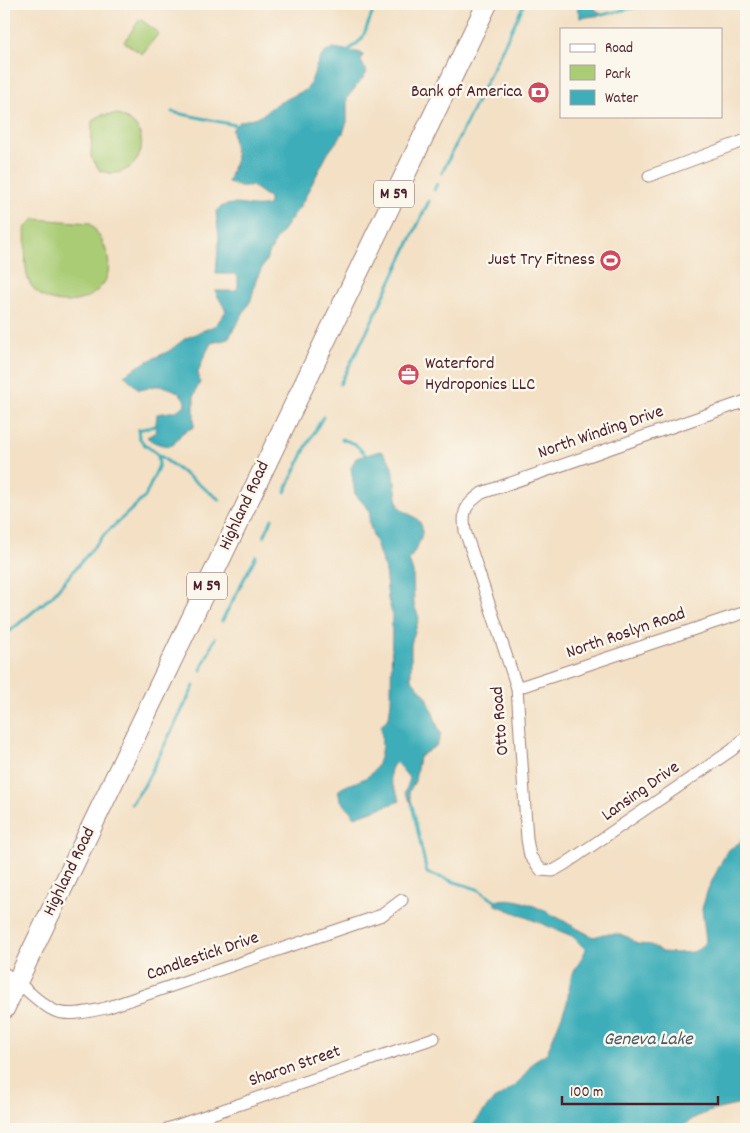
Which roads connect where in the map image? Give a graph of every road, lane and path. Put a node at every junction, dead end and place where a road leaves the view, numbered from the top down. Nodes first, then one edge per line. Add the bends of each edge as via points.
1 (487, 4) edge
2 (746, 140) edge
3 (648, 176) dead end
4 (746, 401) edge
5 (469, 502) joint
6 (746, 612) edge
7 (517, 688) junction
8 (746, 737) edge
9 (553, 871) joint
10 (402, 900) dead end
11 (11, 977) edge
12 (4, 1009) edge
13 (434, 1038) dead end
14 (167, 1129) edge

1 - 11 highway, Highland Road / M 59
2 - 3 street
4 - 5 street, North Winding Drive via 482,493
5 - 7 street, Otto Road via 463,517 465,532
6 - 7 street, North Roslyn Road
7 - 9 street, Otto Road via 530,856 541,870
8 - 9 street, Lansing Drive via 637,817
10 - 11 street, Candlestick Drive via 382,915 106,1008 84,1012 55,1011
11 - 12 highway, Highland Road / M 59
13 - 14 street, Sharon Street

